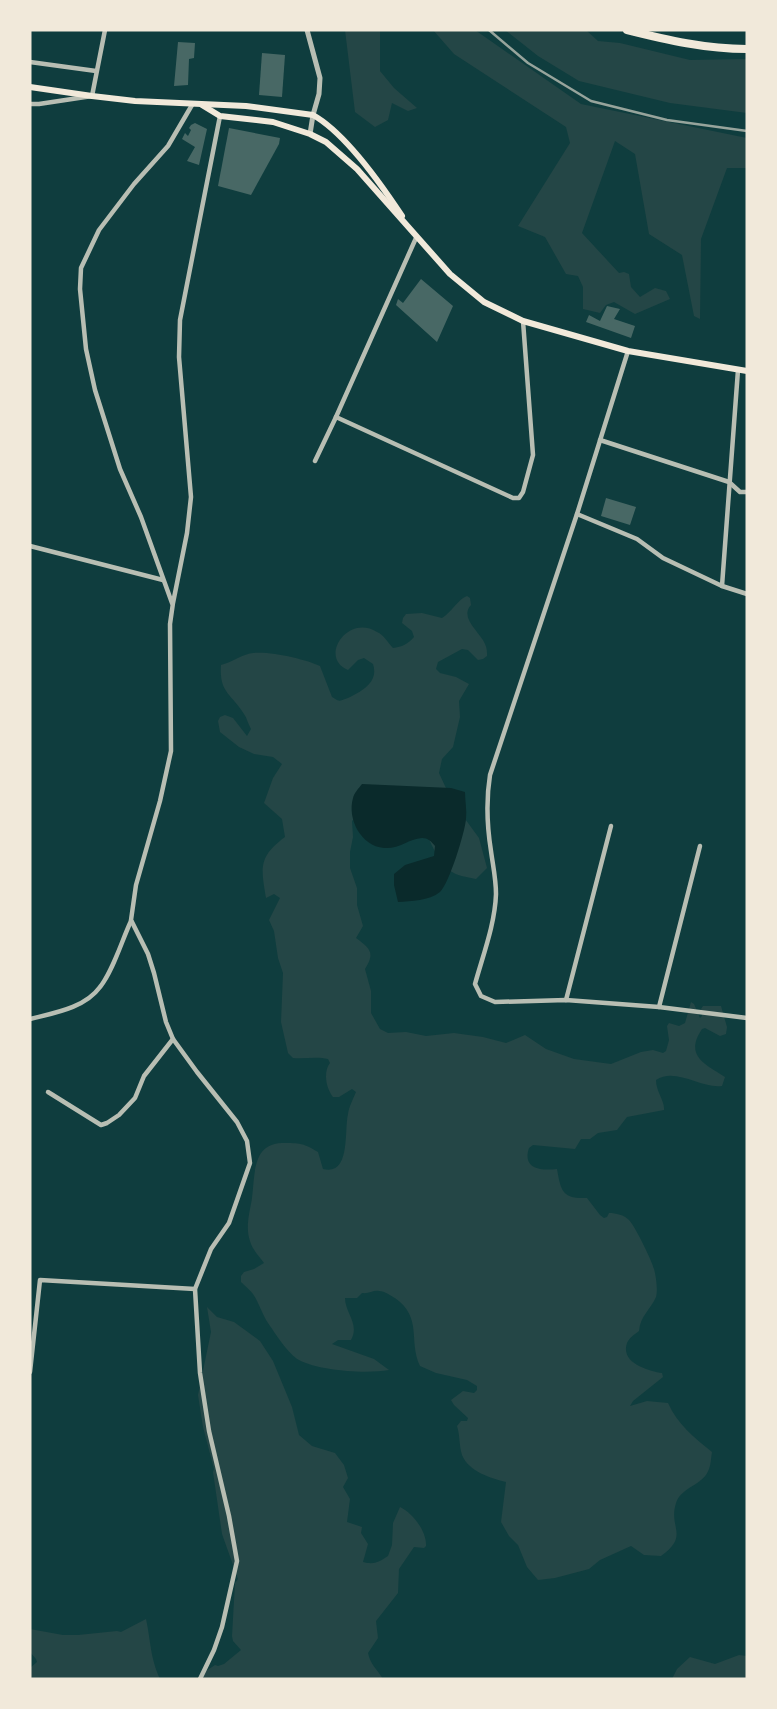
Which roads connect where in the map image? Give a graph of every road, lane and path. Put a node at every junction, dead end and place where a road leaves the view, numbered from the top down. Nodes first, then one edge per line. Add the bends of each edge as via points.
1 (105, 30) edge
2 (307, 30) edge
3 (627, 30) edge
4 (747, 49) edge
5 (30, 62) edge
6 (96, 71) junction
7 (30, 87) edge
8 (92, 96) junction
9 (30, 104) edge
10 (192, 105) junction
11 (202, 105) junction
12 (313, 115) junction
13 (220, 116) junction
14 (310, 134) junction
15 (416, 238) junction
16 (523, 321) junction
17 (628, 351) junction
18 (738, 370) junction
19 (747, 371) edge
20 (336, 417) junction
21 (600, 440) junction
22 (314, 461) dead end
23 (729, 482) junction
24 (747, 492) edge
25 (577, 514) junction
26 (30, 546) edge
27 (164, 580) junction
28 (722, 586) junction
29 (747, 594) edge
30 (173, 603) junction
31 (611, 826) dead end
32 (700, 846) dead end
33 (131, 920) junction
34 (566, 1000) junction
35 (659, 1007) junction
36 (30, 1018) edge
37 (747, 1018) edge
38 (173, 1039) junction
39 (48, 1092) dead end
40 (195, 1289) junction
41 (30, 1372) edge
42 (200, 1679) edge

1 - 6 street
2 - 12 street via 320,78
3 - 4 highway via 720,49
5 - 6 street
6 - 8 street
7 - 8 main road
8 - 9 street
8 - 10 main road
10 - 11 main road
10 - 27 street via 168,146 99,230 80,278 95,390
11 - 12 main road
11 - 13 main road
12 - 14 street
12 - 15 main road via 341,137 383,187
13 - 14 main road via 273,122
13 - 30 street via 180,320 191,497
14 - 15 main road via 357,169
15 - 16 main road via 484,302
15 - 20 street
16 - 17 main road
16 - 20 street via 533,455 519,498
17 - 18 main road
17 - 21 street
18 - 19 main road
18 - 23 street
20 - 22 street
21 - 23 street
21 - 25 street
23 - 24 street
23 - 28 street
25 - 28 street via 637,539 663,558
25 - 34 street via 490,775 487,810 496,897 475,984 481,996 495,1002
26 - 27 street
27 - 30 street
28 - 29 street
30 - 33 street via 170,751
31 - 34 street
32 - 35 street
33 - 36 street via 100,987 89,998 56,1013
33 - 38 street via 148,954
34 - 35 street
35 - 37 street
38 - 39 street via 144,1076 135,1098 107,1123 101,1125
38 - 40 street via 237,1122 247,1141 250,1163 229,1223 211,1249
40 - 41 street via 40,1280
40 - 42 street via 209,1431 237,1561 222,1627

